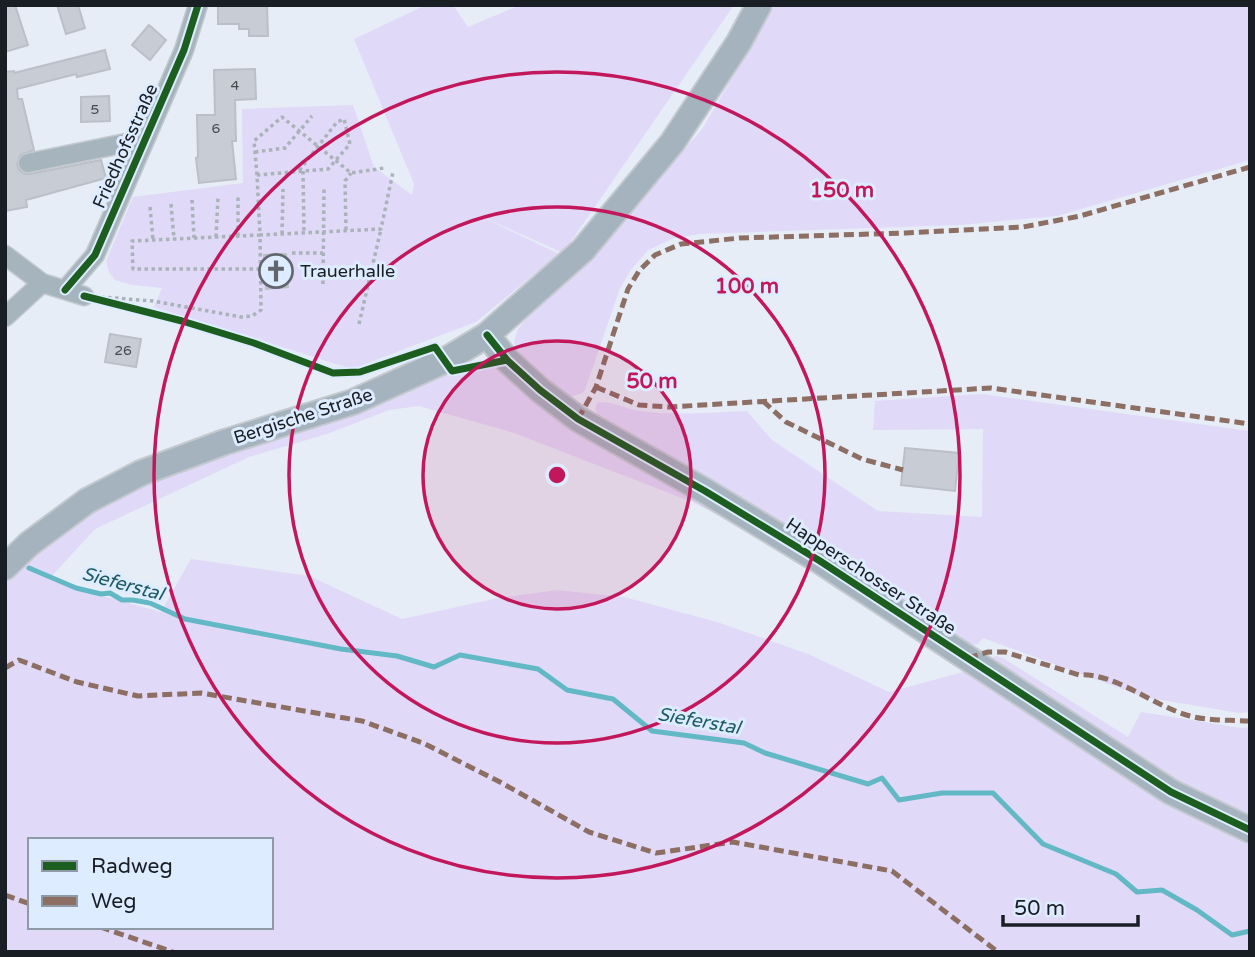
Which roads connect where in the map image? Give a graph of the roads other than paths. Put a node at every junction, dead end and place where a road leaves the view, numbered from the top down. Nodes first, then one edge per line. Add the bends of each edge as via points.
1 (198, 5) edge
2 (759, 5) edge
3 (142, 146) junction
4 (28, 163) dead end
5 (5, 255) edge
6 (42, 283) junction
7 (65, 290) junction
8 (84, 296) dead end
9 (5, 317) edge
10 (487, 335) junction
11 (5, 567) edge
12 (1250, 830) edge

1 - 3 street, Friedhofsstraße via 184,50
2 - 10 main road, Bergische Straße via 672,143 583,250
3 - 4 street, Friedhofsstraße via 126,143
3 - 7 street, Friedhofsstraße via 95,256
5 - 6 street
6 - 7 street
6 - 9 street
7 - 8 street
10 - 11 main road, Bergische Straße via 444,361 353,402 141,473 88,502
10 - 12 main road, Happerschosser Straße via 507,360 578,419 820,561 1171,792

